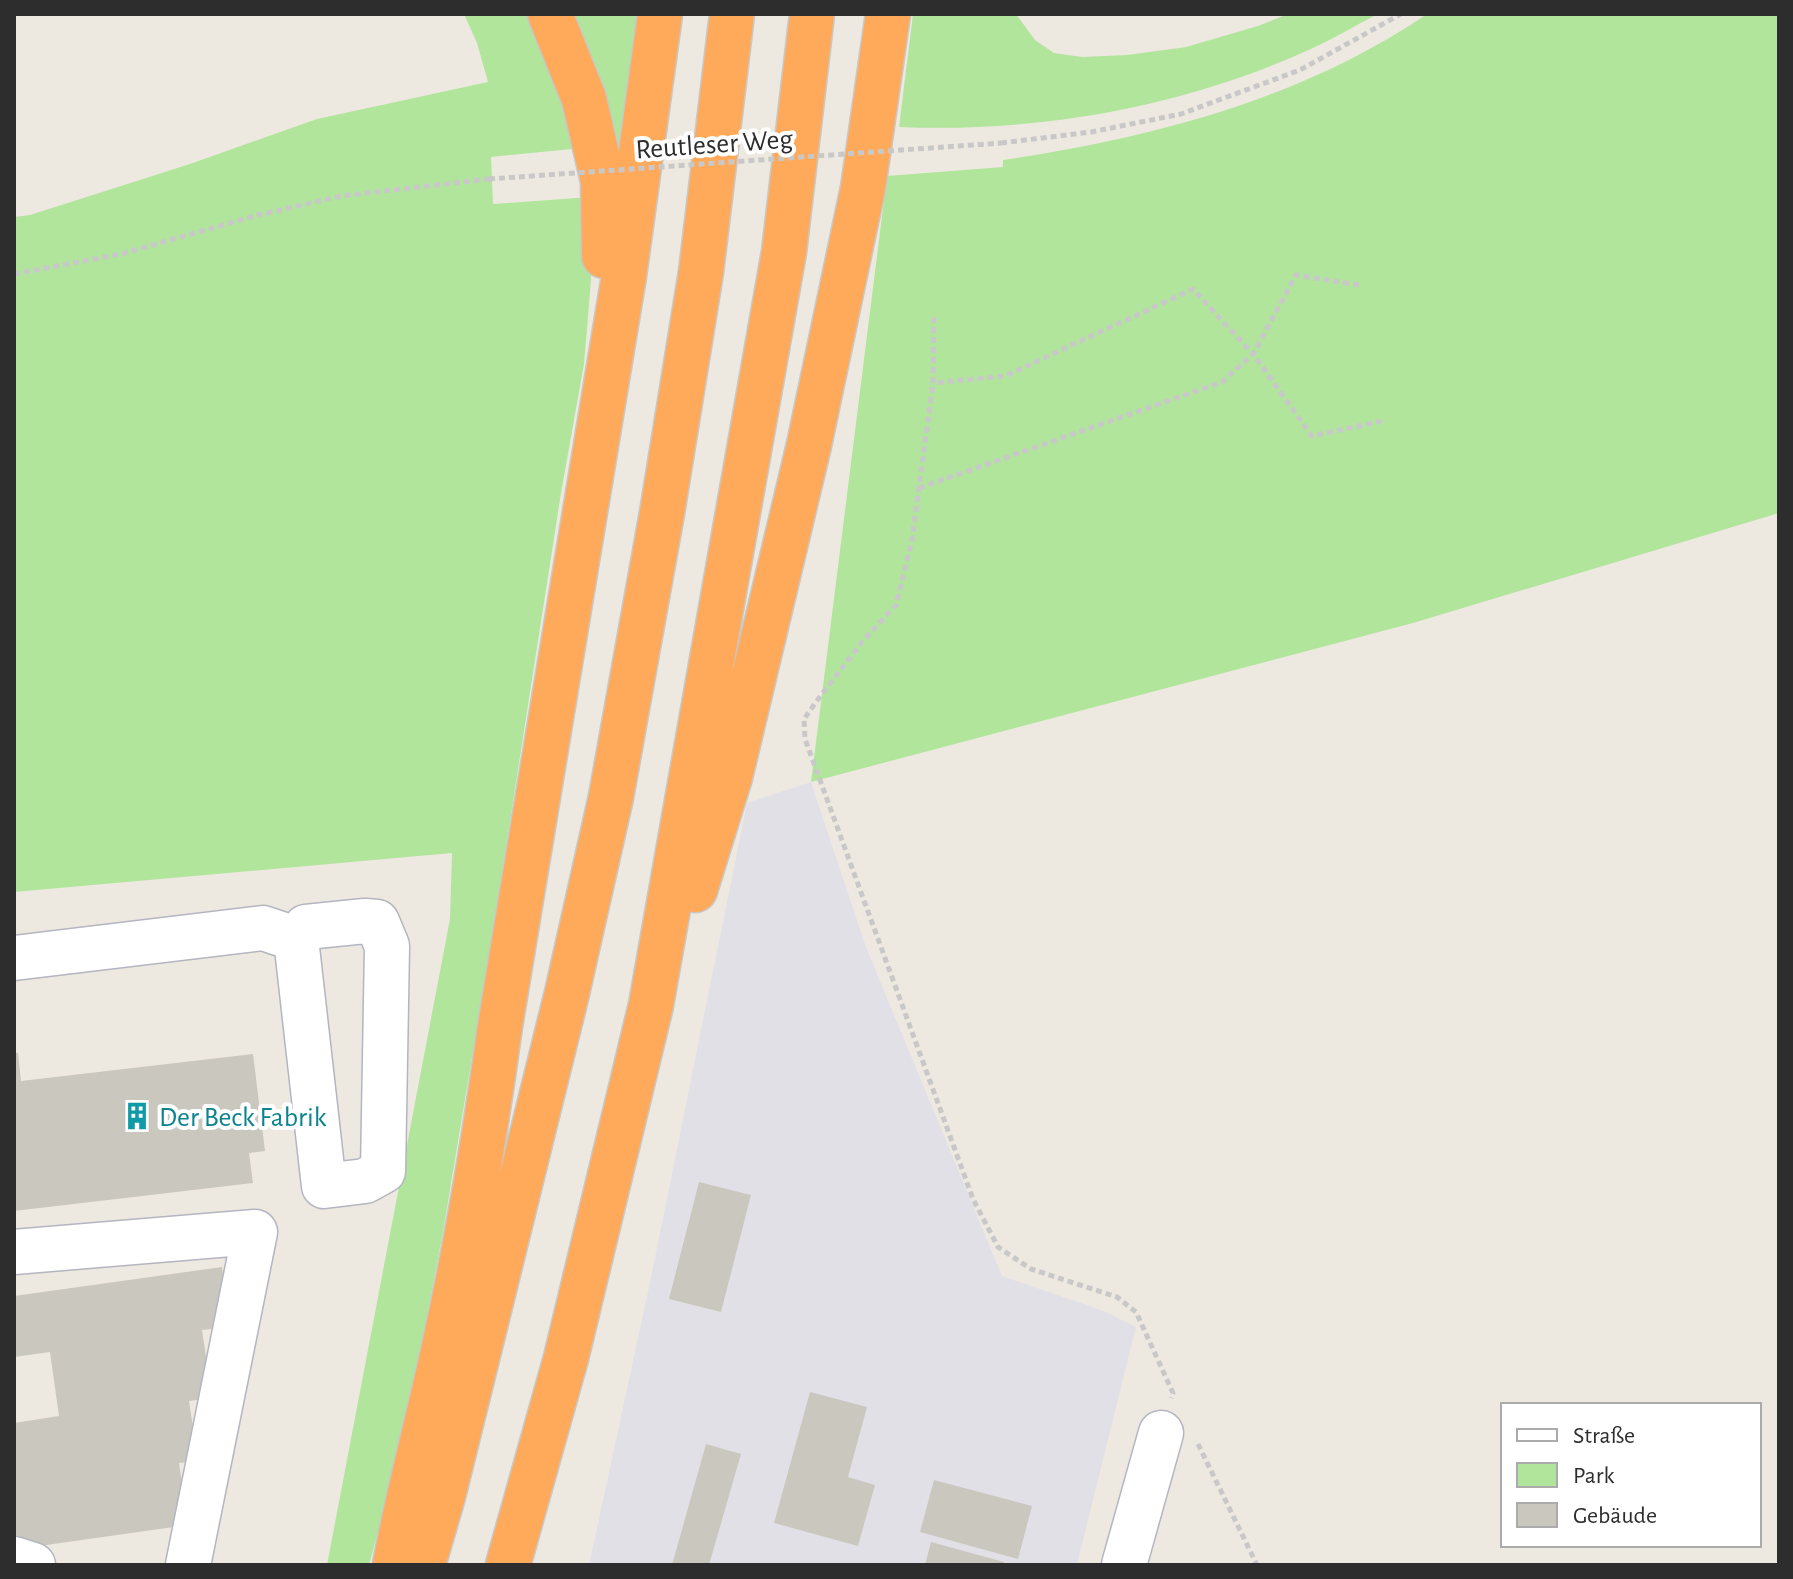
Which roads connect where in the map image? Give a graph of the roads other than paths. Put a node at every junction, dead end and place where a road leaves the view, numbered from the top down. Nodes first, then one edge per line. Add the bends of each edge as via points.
1 (550, 14) edge
2 (660, 14) edge
3 (732, 14) edge
4 (812, 14) edge
5 (888, 14) edge
6 (581, 538) junction
7 (296, 939) junction
8 (14, 958) edge
9 (651, 1005) junction
10 (14, 1252) edge
11 (1178, 1436) road end
12 (14, 1559) edge
13 (33, 1565) edge
14 (188, 1565) edge
15 (395, 1565) edge
16 (423, 1565) edge
17 (508, 1565) edge
18 (1124, 1565) edge

1 - 6 highway via 584,99 603,181 606,237
2 - 6 highway
3 - 16 highway via 701,272 611,797
4 - 9 highway via 784,252
5 - 9 highway via 860,203 755,679 699,879
6 - 15 highway via 483,1149
7 - 7 lane via 306,927 377,922 387,946 383,1171 365,1181 324,1186
7 - 8 lane via 263,928
9 - 17 highway via 566,1358
10 - 14 lane via 255,1232
11 - 18 lane
12 - 13 lane

